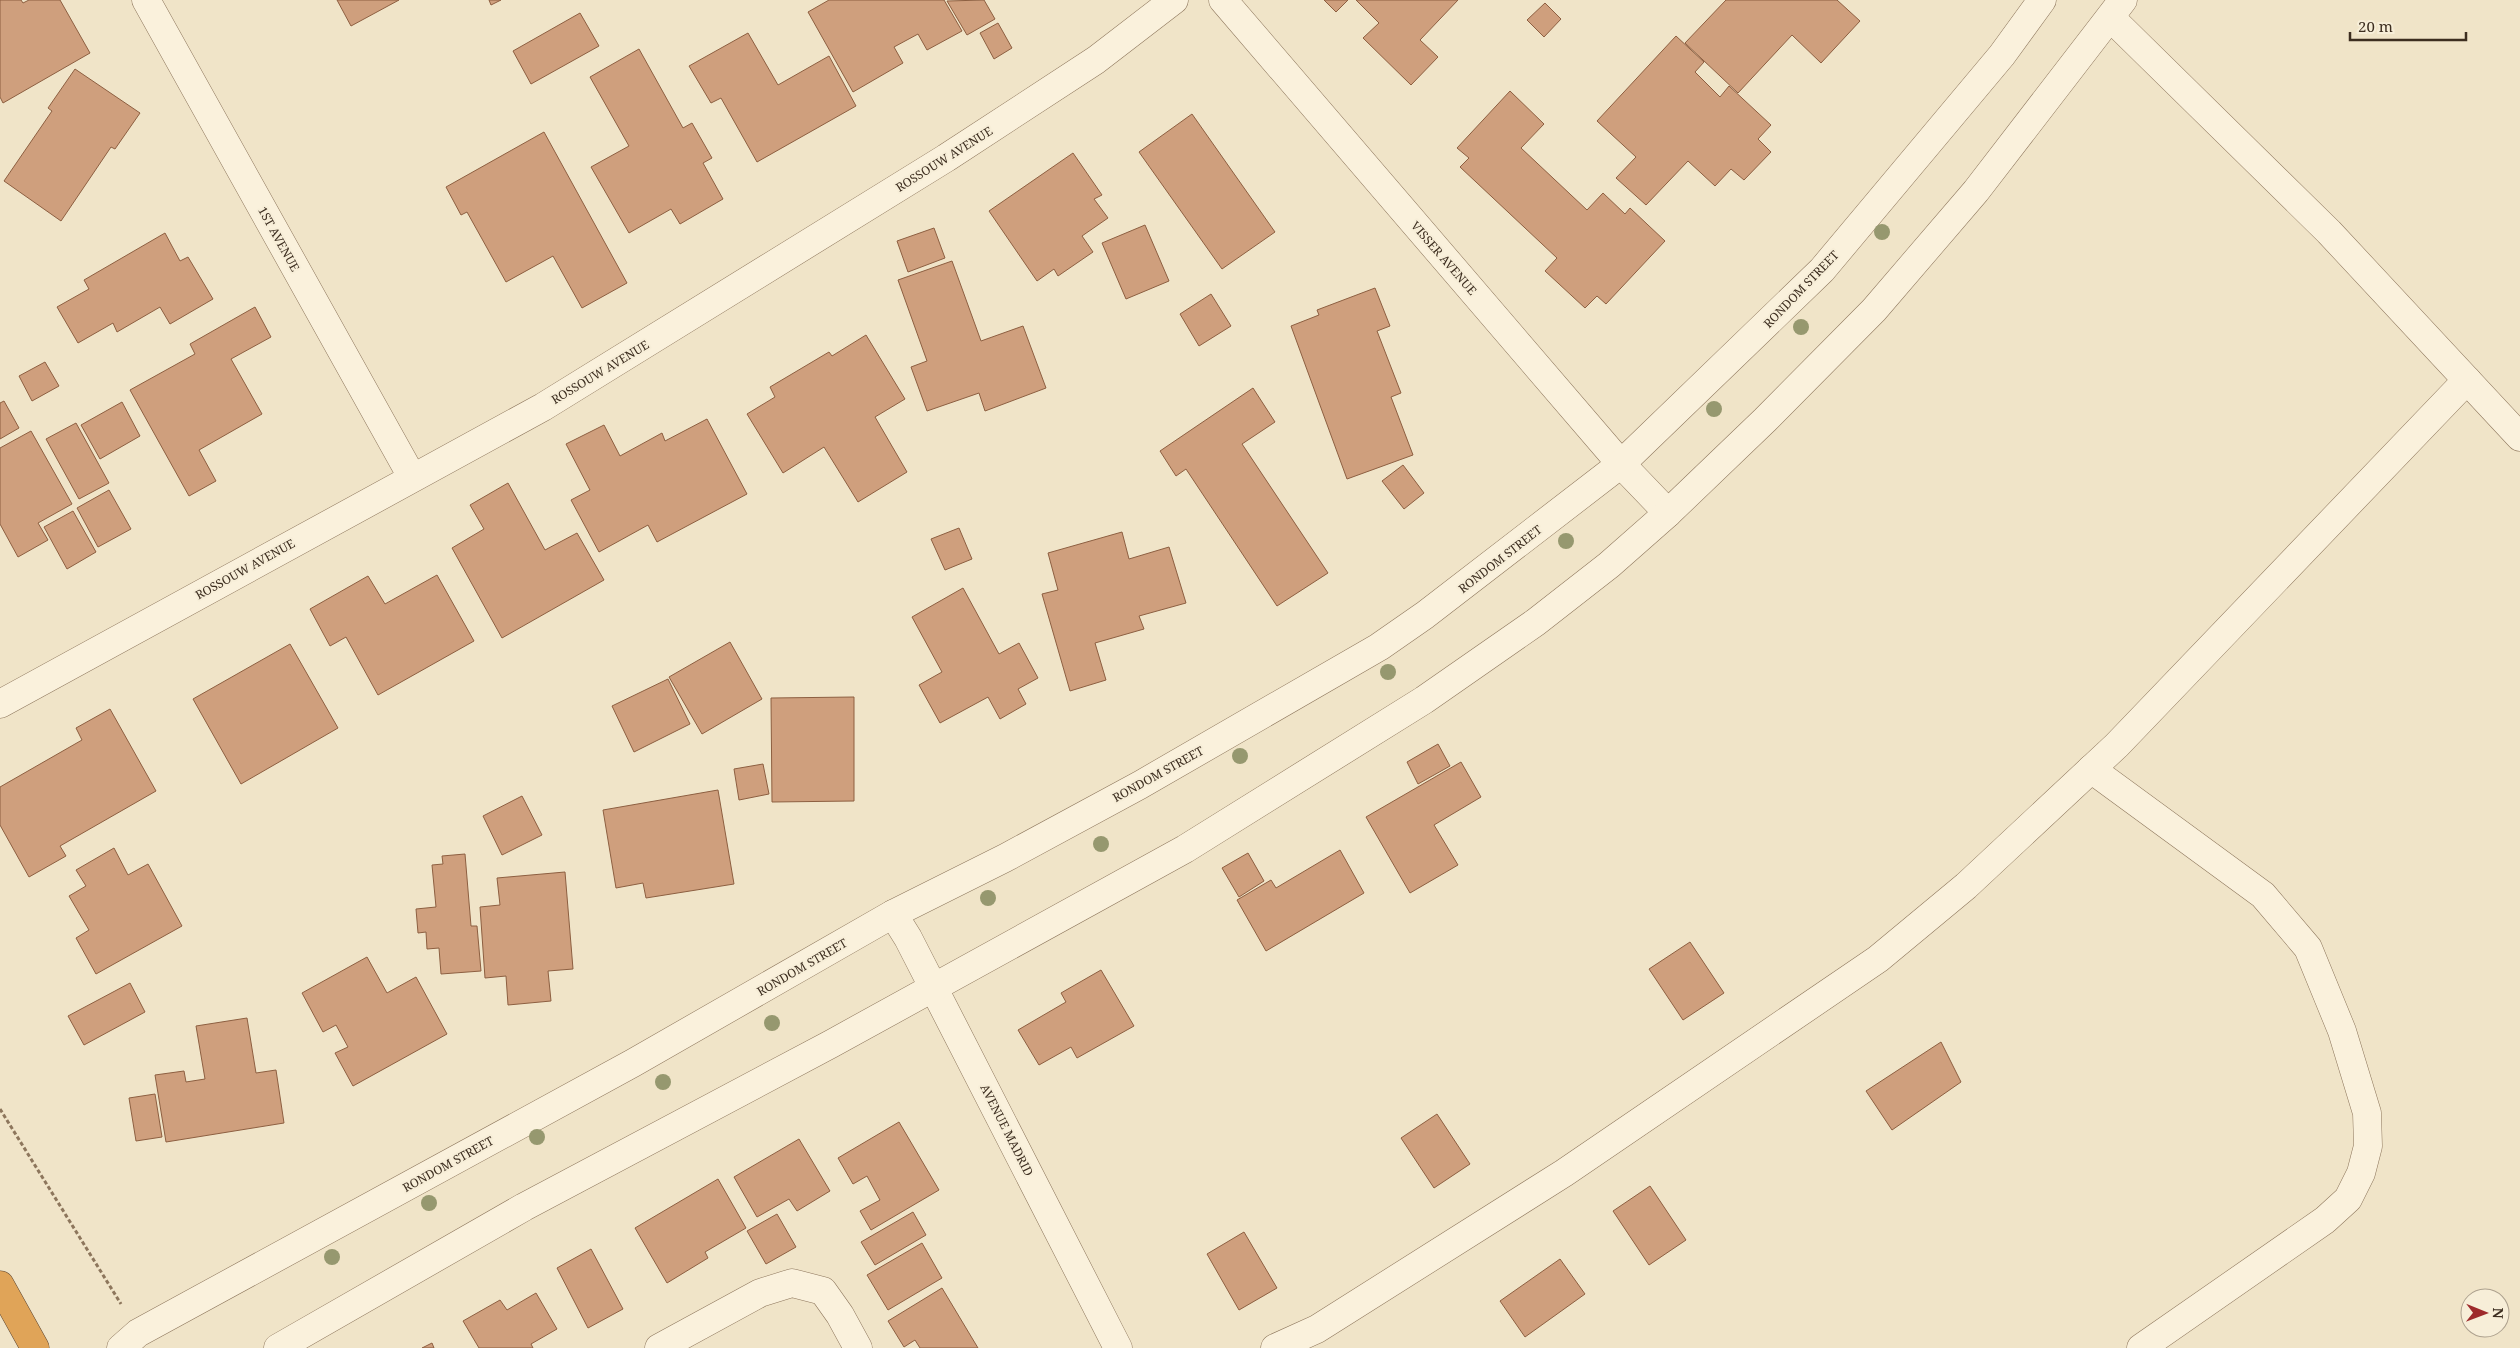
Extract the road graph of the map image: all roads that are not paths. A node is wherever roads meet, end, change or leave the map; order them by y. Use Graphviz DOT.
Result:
graph roads {
  1 [pos="146,0"];
  2 [pos="1174,0"];
  3 [pos="1223,0"];
  4 [pos="2042,0"];
  5 [pos="2117,9"];
  6 [pos="2467,380"];
  7 [pos="2520,436"];
  8 [pos="1621,464"];
  9 [pos="412,477"];
  10 [pos="1668,513"];
  11 [pos="0,704"];
  12 [pos="2091,769"];
  13 [pos="893,914"];
  14 [pos="933,986"];
  15 [pos="0,1285"];
  16 [pos="130,1340"];
  17 [pos="35,1348"];
  18 [pos="278,1348"];
  19 [pos="658,1348"];
  20 [pos="858,1348"];
  21 [pos="1118,1348"];
  22 [pos="1275,1348"];
  23 [pos="2141,1348"];
  1 -- 9 [label="street, 1ST AVENUE"];
  2 -- 9 [label="street, ROSSOUW AVENUE"];
  3 -- 8 [label="street, VISSER AVENUE"];
  4 -- 8 [label="street, RONDOM STREET"];
  5 -- 6 [label="street"];
  5 -- 10 [label="street"];
  6 -- 7 [label="street"];
  6 -- 12 [label="street"];
  8 -- 10 [label="street, VISSER AVENUE"];
  8 -- 13 [label="street, RONDOM STREET"];
  9 -- 11 [label="street, ROSSOUW AVENUE"];
  10 -- 14 [label="street"];
  12 -- 22 [label="street"];
  12 -- 23 [label="street"];
  13 -- 14 [label="street, AVENUE MADRID"];
  13 -- 16 [label="street, RONDOM STREET"];
  14 -- 18 [label="street"];
  14 -- 21 [label="street, AVENUE MADRID"];
  15 -- 17 [label="highway"];
  19 -- 20 [label="street"];
}
